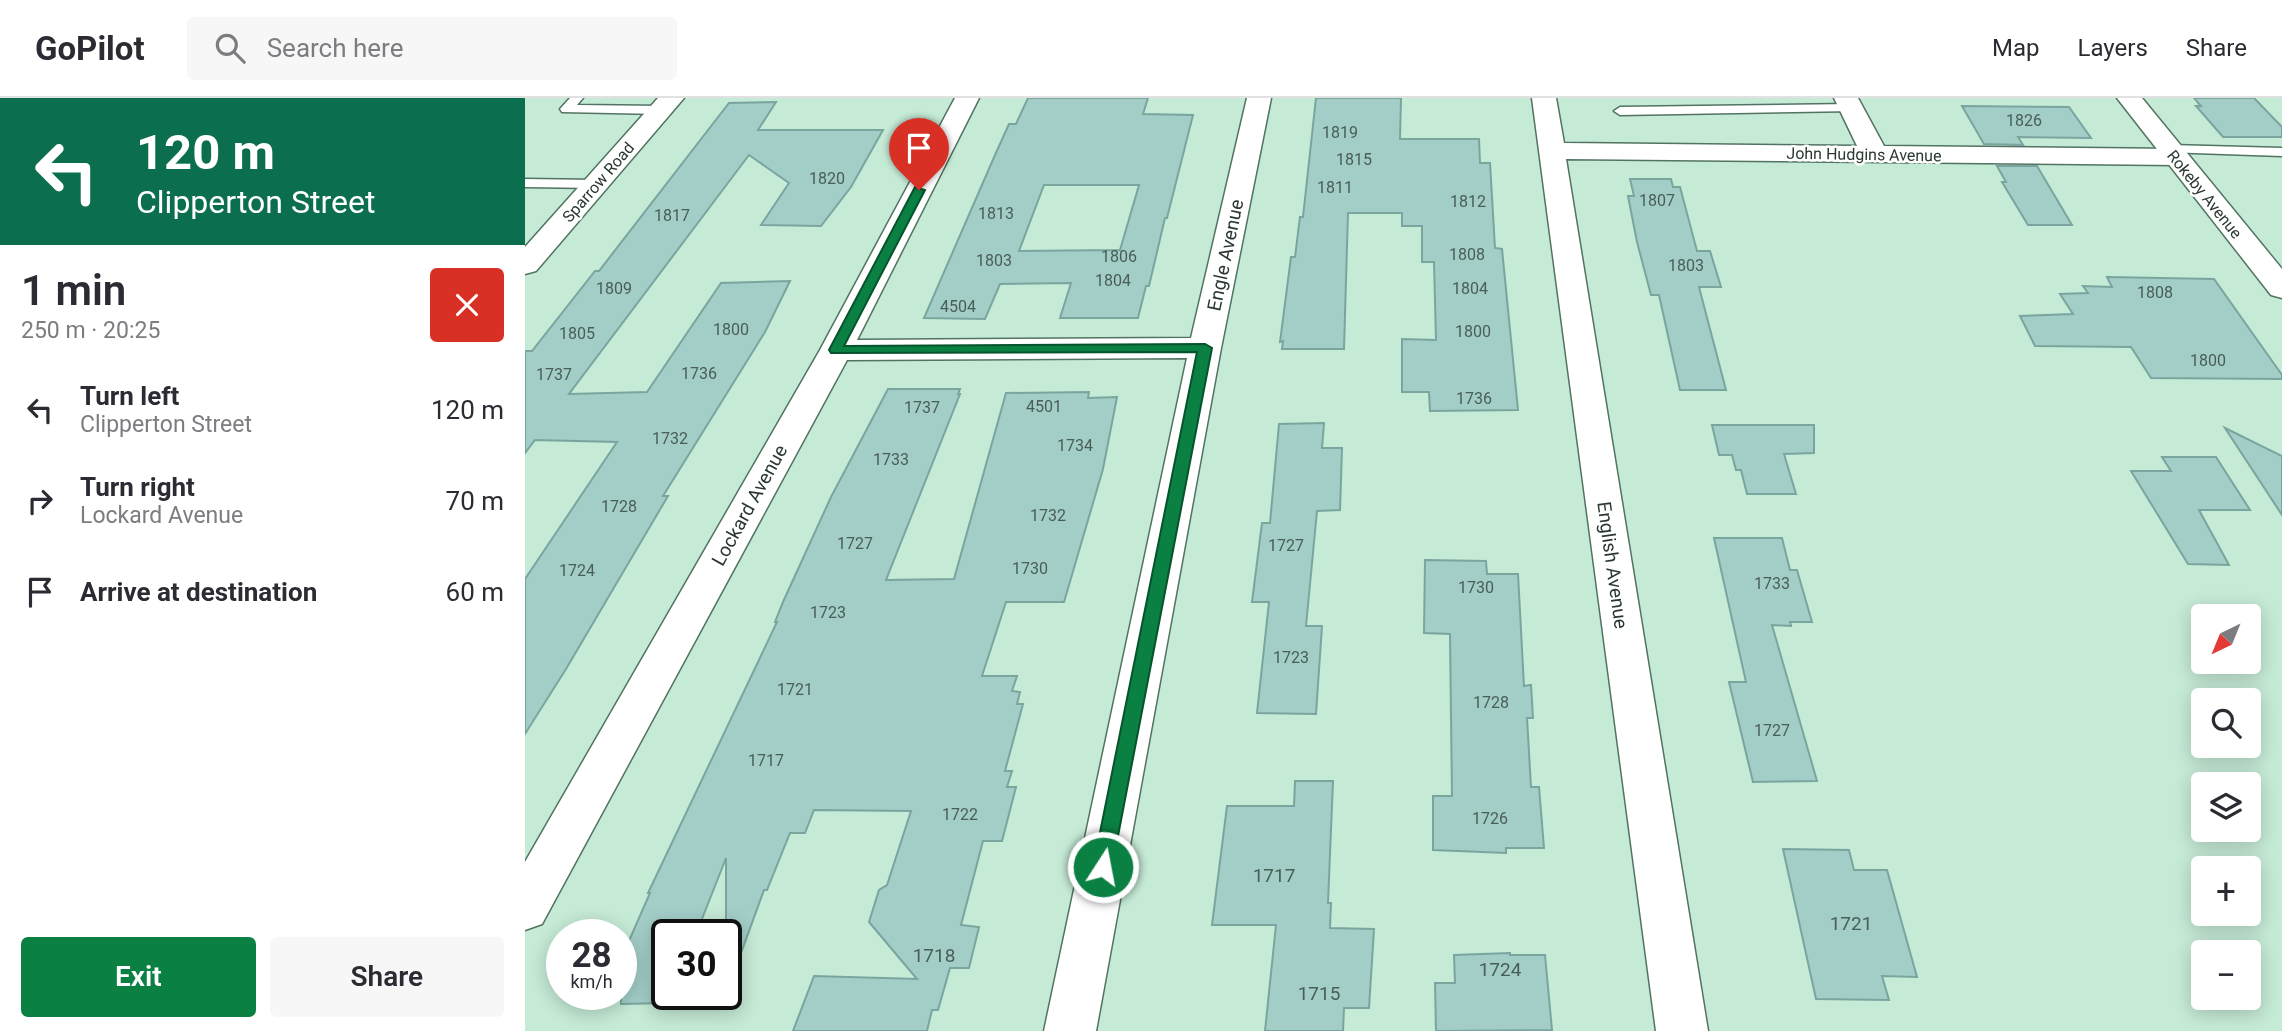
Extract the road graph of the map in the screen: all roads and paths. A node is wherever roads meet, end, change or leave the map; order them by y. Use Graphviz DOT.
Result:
graph roads {
  1 [pos="577,98"];
  2 [pos="967,98"];
  3 [pos="1259,98"];
  4 [pos="1544,98"];
  5 [pos="2129,98"];
  6 [pos="1849,103"];
  7 [pos="666,104"];
  8 [pos="1620,111"];
  9 [pos="1552,150"];
  10 [pos="2282,152"];
  11 [pos="2173,153"];
  12 [pos="1875,155"];
  13 [pos="525,183"];
  14 [pos="597,184"];
  15 [pos="525,265"];
  16 [pos="2282,289"];
  17 [pos="1205,348"];
  18 [pos="836,350"];
  19 [pos="525,908"];
  20 [pos="1070,1031"];
  21 [pos="1682,1031"];
  1 -- 7 [label="lane"];
  2 -- 18 [label="street, Lockard Avenue"];
  3 -- 17 [label="street, Engle Avenue"];
  4 -- 9 [label="street, English Avenue"];
  5 -- 11 [label="street, Rokeby Avenue"];
  6 -- 8 [label="lane"];
  6 -- 12 [label="street"];
  7 -- 14 [label="street, Sparrow Road"];
  9 -- 12 [label="street, John Hudgins Avenue"];
  9 -- 21 [label="street, English Avenue"];
  10 -- 11 [label="lane"];
  11 -- 12 [label="street, John Hudgins Avenue"];
  11 -- 16 [label="street, Rokeby Avenue"];
  13 -- 14 [label="lane"];
  14 -- 15 [label="street, Sparrow Road"];
  17 -- 18 [label="street"];
  17 -- 20 [label="street, Engle Avenue"];
  18 -- 19 [label="street, Lockard Avenue"];
}
